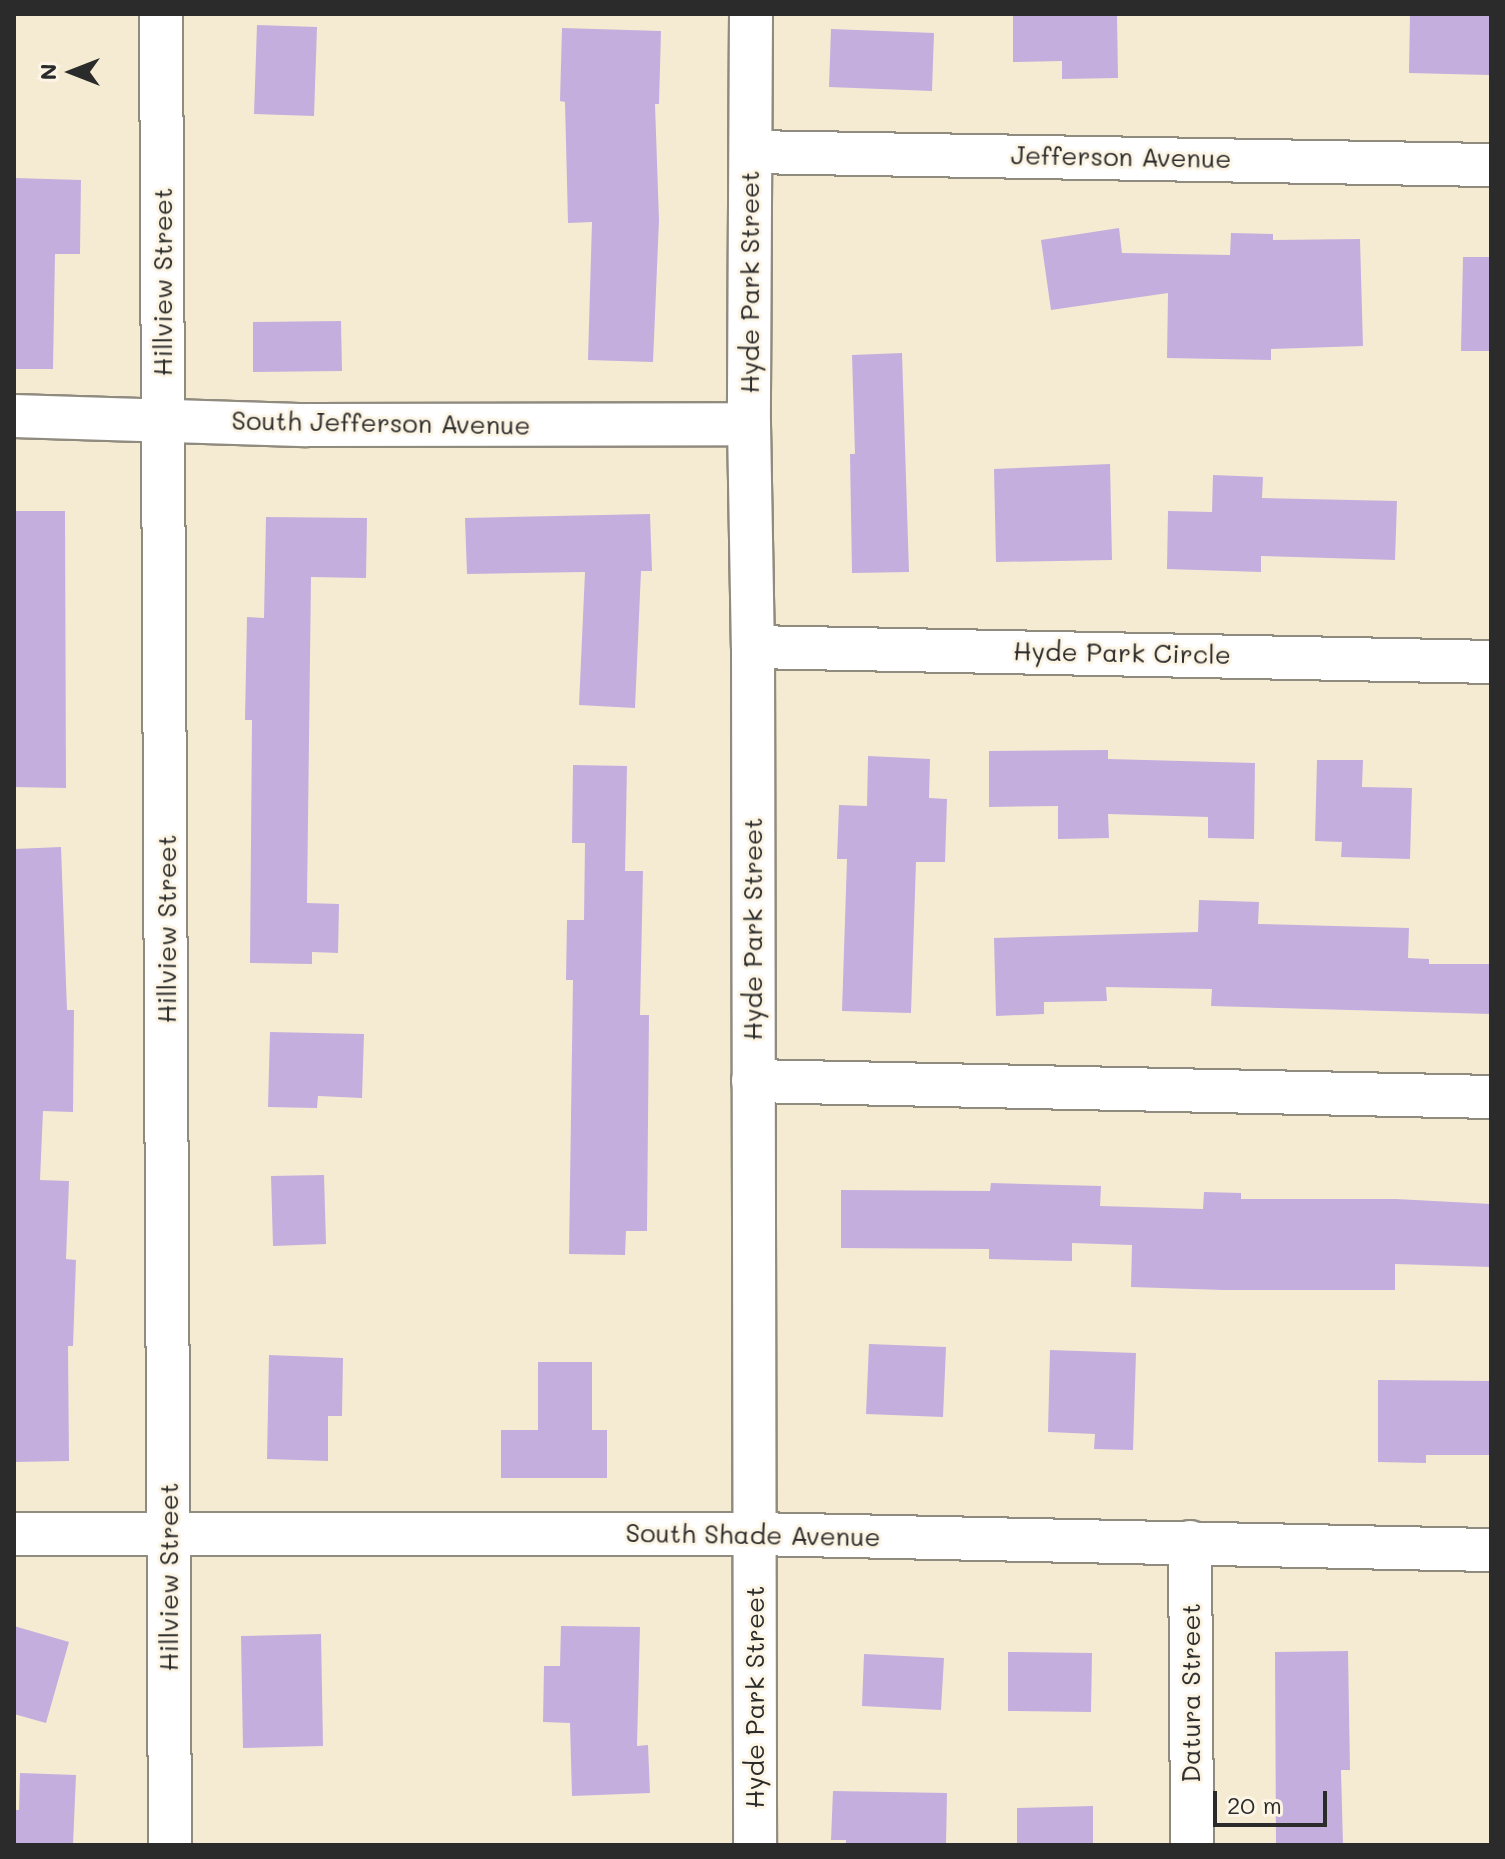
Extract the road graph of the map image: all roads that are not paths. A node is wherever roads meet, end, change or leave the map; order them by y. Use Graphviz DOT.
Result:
graph roads {
  1 [pos="161,14"];
  2 [pos="751,14"];
  3 [pos="751,152"];
  4 [pos="1491,165"];
  5 [pos="14,416"];
  6 [pos="165,419"];
  7 [pos="749,424"];
  8 [pos="753,647"];
  9 [pos="1491,662"];
  10 [pos="753,1081"];
  11 [pos="1491,1097"];
  12 [pos="169,1533"];
  13 [pos="14,1534"];
  14 [pos="755,1534"];
  15 [pos="1190,1542"];
  16 [pos="1491,1550"];
  17 [pos="170,1845"];
  18 [pos="755,1845"];
  19 [pos="1192,1845"];
  1 -- 6 [label="street, Hillview Street"];
  2 -- 3 [label="street, Hyde Park Street"];
  3 -- 4 [label="street, Jefferson Avenue"];
  3 -- 7 [label="street, Hyde Park Street"];
  5 -- 6 [label="street, South Jefferson Avenue"];
  6 -- 7 [label="street, South Jefferson Avenue"];
  6 -- 12 [label="street, Hillview Street"];
  7 -- 8 [label="street, Hyde Park Street"];
  8 -- 9 [label="street, Hyde Park Circle"];
  8 -- 10 [label="street, Hyde Park Street"];
  10 -- 11 [label="street"];
  10 -- 14 [label="street, Hyde Park Street"];
  12 -- 13 [label="street, South Shade Avenue"];
  12 -- 14 [label="street, South Shade Avenue"];
  12 -- 17 [label="street, Hillview Street"];
  14 -- 15 [label="street, South Shade Avenue"];
  14 -- 18 [label="street, Hyde Park Street"];
  15 -- 16 [label="street, South Shade Avenue"];
  15 -- 19 [label="street, Datura Street"];
}
